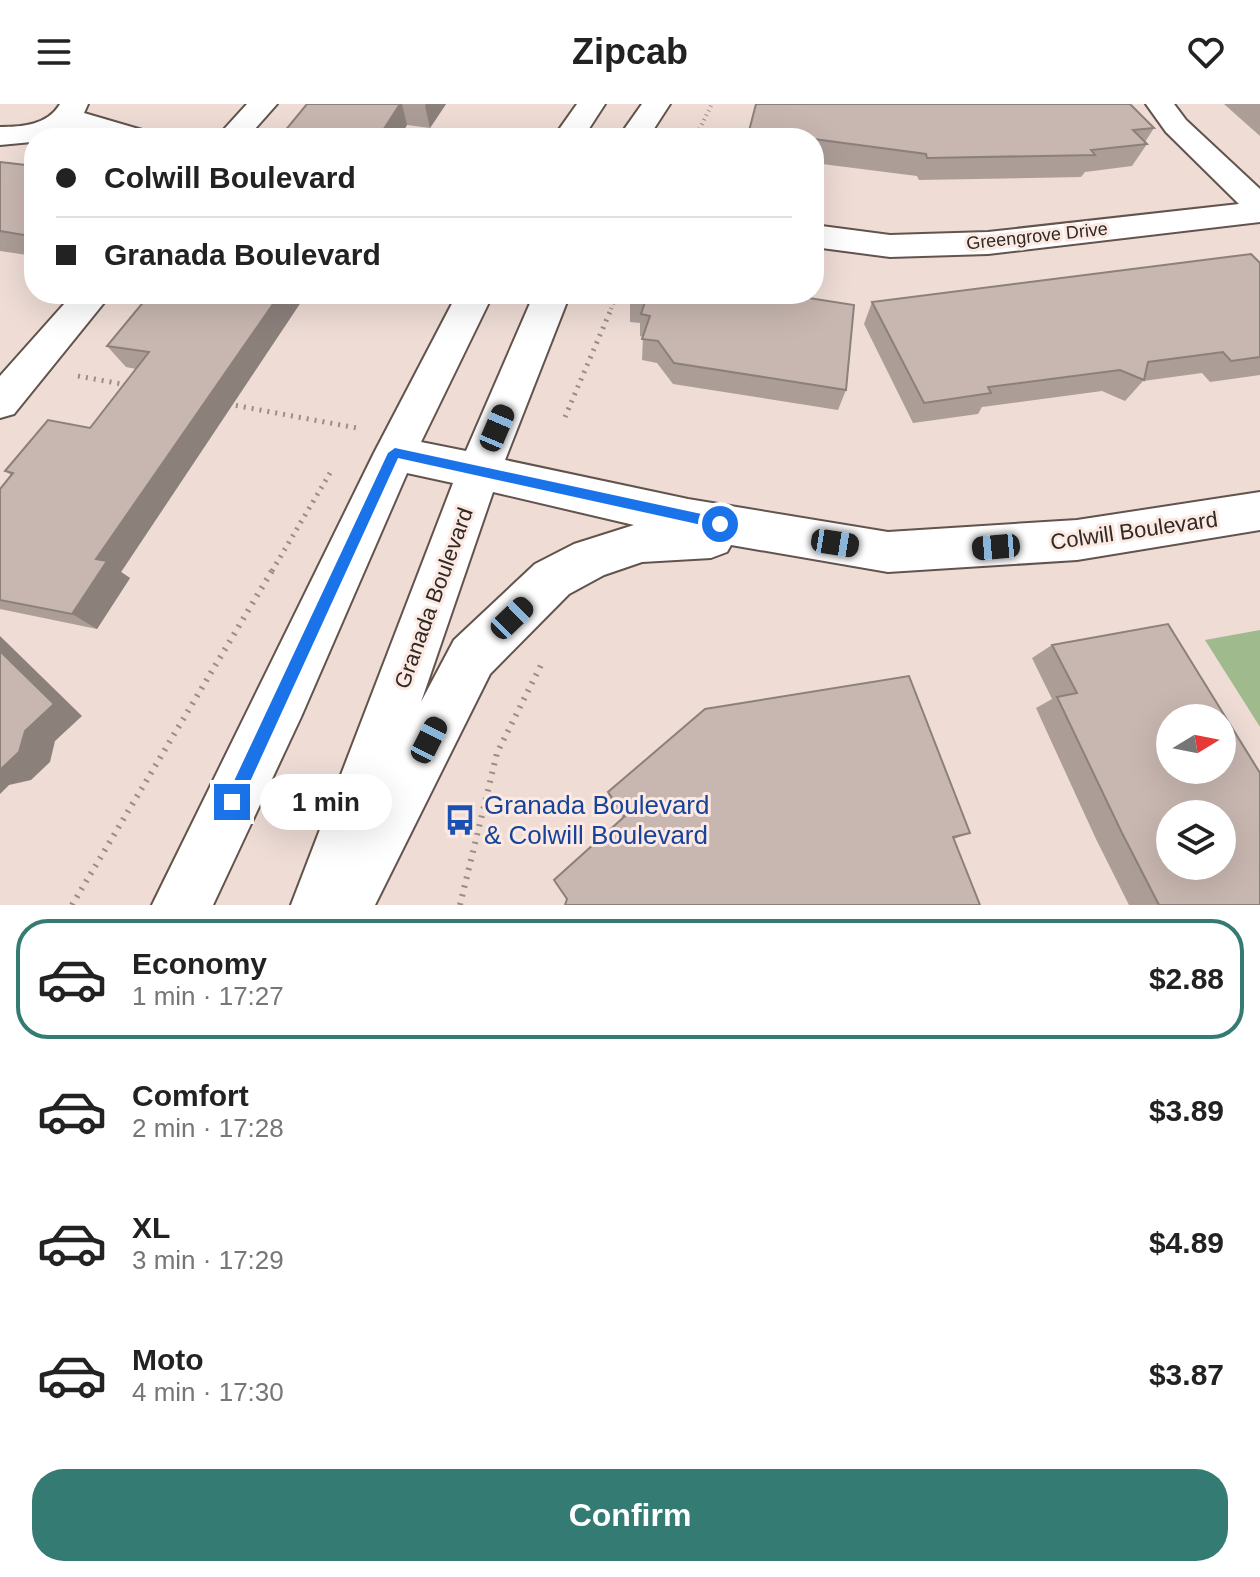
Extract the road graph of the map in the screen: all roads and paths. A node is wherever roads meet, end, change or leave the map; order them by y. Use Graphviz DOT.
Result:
graph roads {
  1 [pos="263,104"];
  2 [pos="591,104"];
  3 [pos="656,104"];
  4 [pos="712,104"];
  5 [pos="1160,104"];
  6 [pos="70,111"];
  7 [pos="40,128"];
  8 [pos="113,128"];
  9 [pos="240,128"];
  10 [pos="575,128"];
  11 [pos="640,128"];
  12 [pos="700,128"];
  13 [pos="24,134"];
  14 [pos="0,136"];
  15 [pos="1260,209"];
  16 [pos="824,237"];
  17 [pos="84,304"];
  18 [pos="470,304"];
  19 [pos="548,304"];
  20 [pos="613,304"];
  21 [pos="64,374"];
  22 [pos="141,388"];
  23 [pos="218,402"];
  24 [pos="0,403"];
  25 [pos="565,417"];
  26 [pos="349,441"];
  27 [pos="395,453"];
  28 [pos="333,468"];
  29 [pos="479,471"];
  30 [pos="1260,511"];
  31 [pos="782,535"];
  32 [pos="545,658"];
  33 [pos="72,905"];
  34 [pos="182,905"];
  35 [pos="321,905"];
  36 [pos="344,905"];
  37 [pos="460,905"];
  1 -- 9 [label="street"];
  2 -- 10 [label="street"];
  3 -- 11 [label="street"];
  4 -- 12 [label="path"];
  5 -- 15 [label="street"];
  6 -- 7 [label="street"];
  6 -- 8 [label="street"];
  13 -- 14 [label="street"];
  15 -- 16 [label="street, Greengrove Drive"];
  17 -- 24 [label="street"];
  18 -- 27 [label="street"];
  19 -- 29 [label="street, Granada Boulevard"];
  20 -- 25 [label="path"];
  21 -- 22 [label="path"];
  23 -- 26 [label="path"];
  27 -- 29 [label="street, Colwill Boulevard"];
  27 -- 34 [label="street"];
  28 -- 33 [label="path"];
  29 -- 31 [label="street, Colwill Boulevard"];
  29 -- 35 [label="street, Granada Boulevard"];
  30 -- 31 [label="street, Colwill Boulevard"];
  31 -- 36 [label="street"];
  32 -- 37 [label="path"];
}
